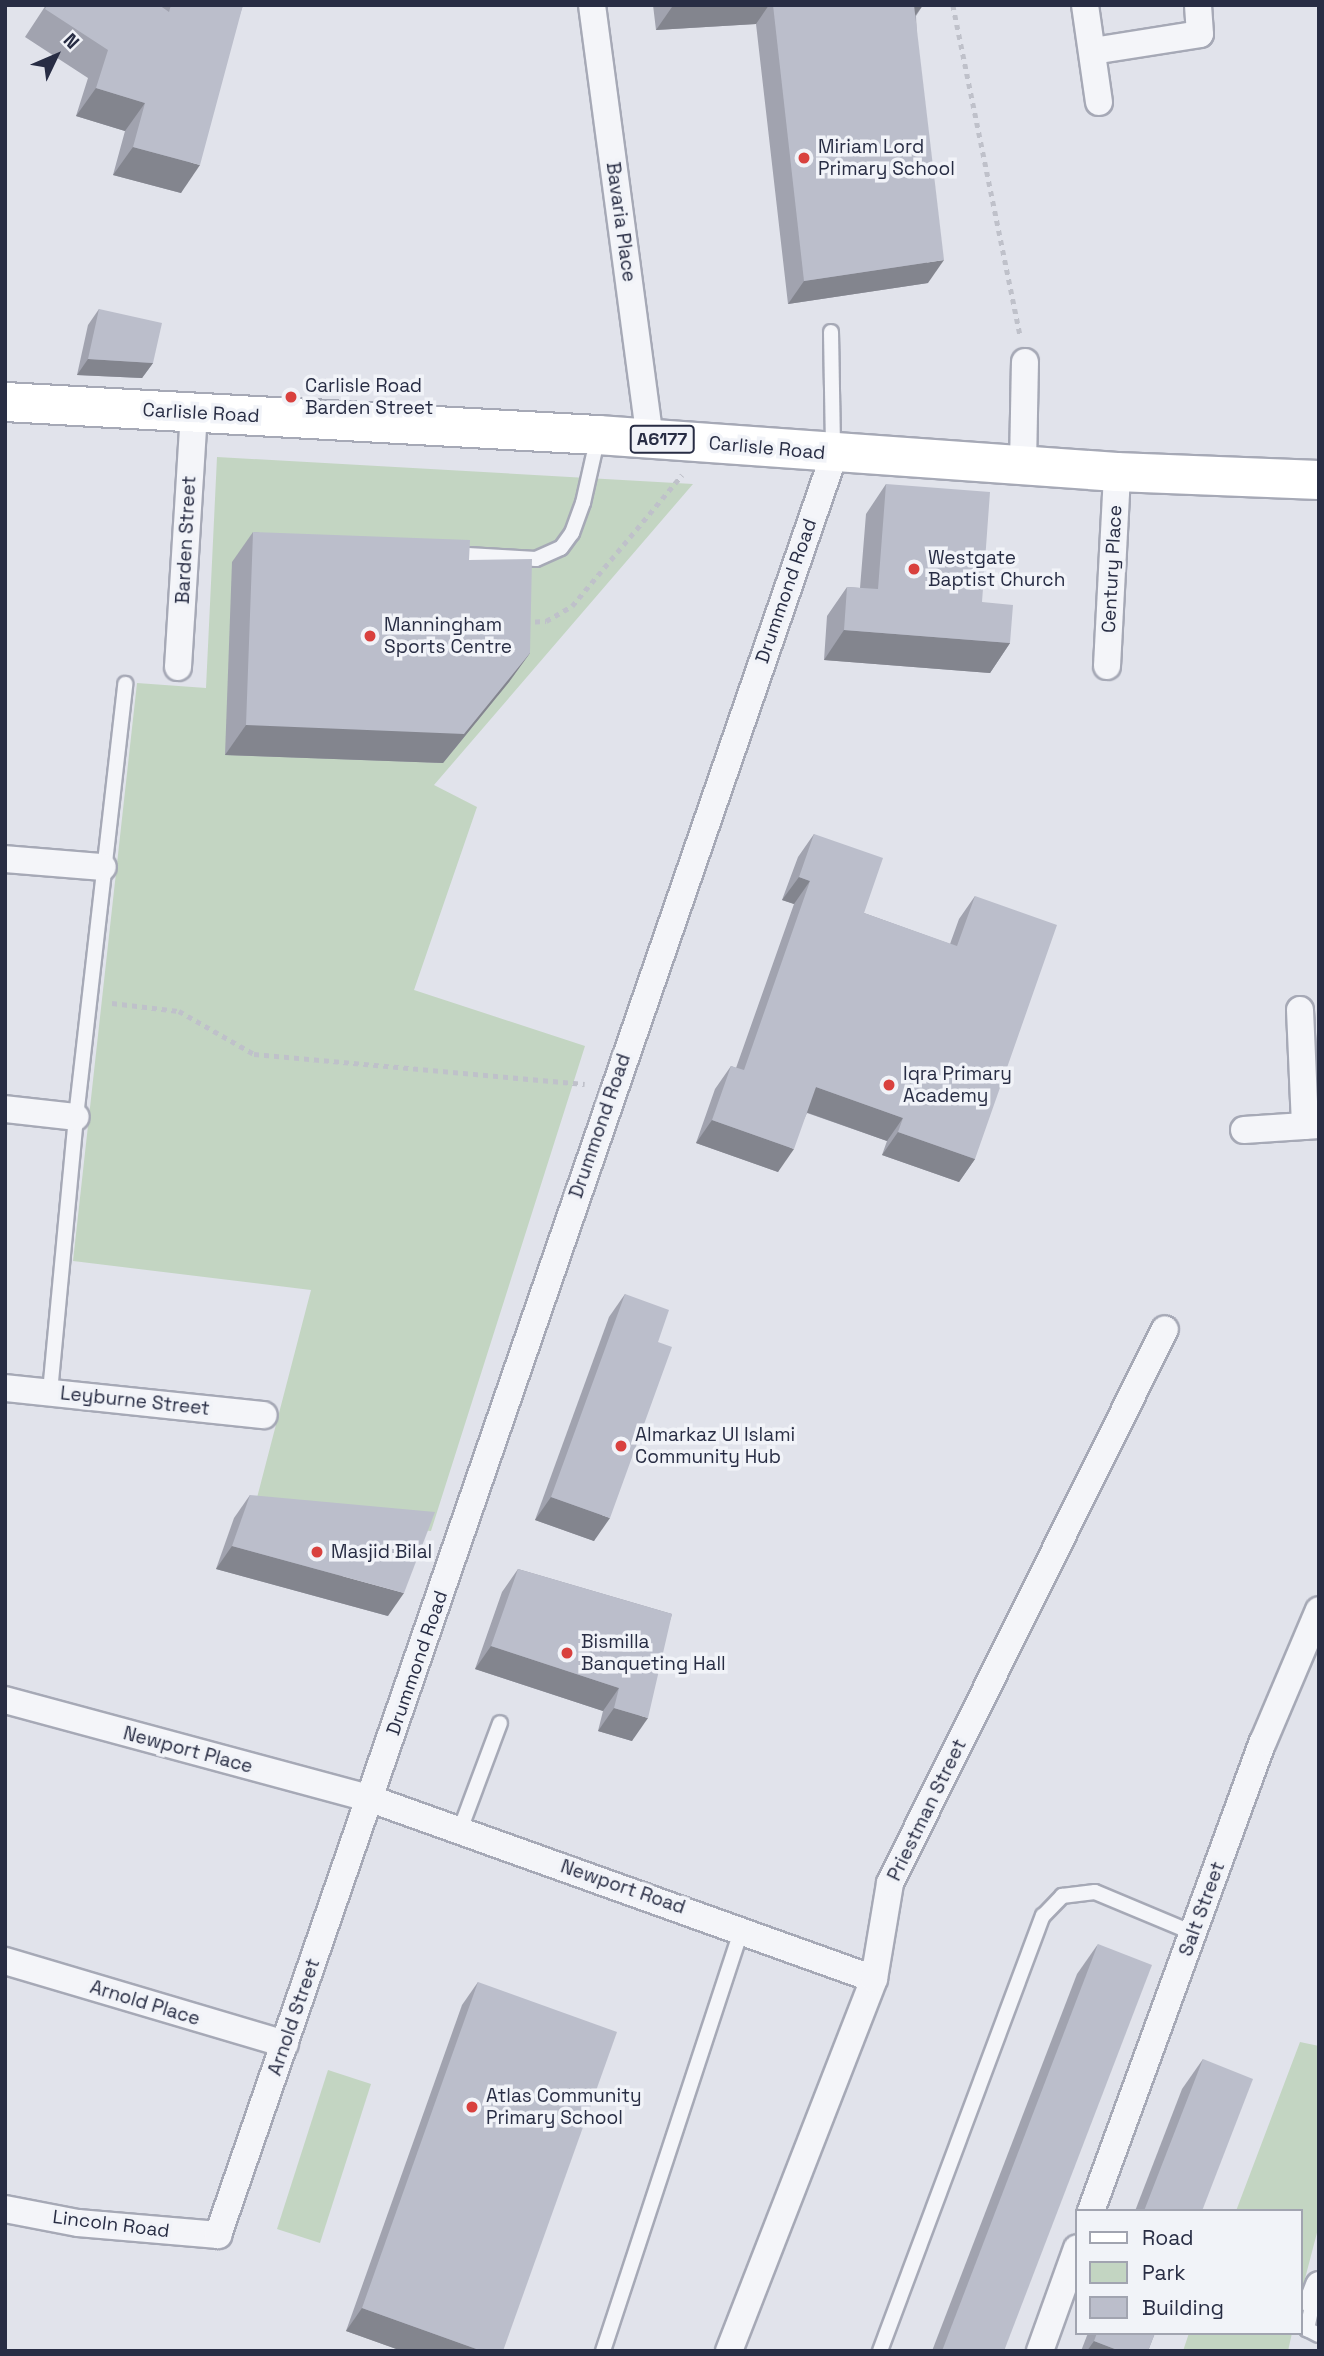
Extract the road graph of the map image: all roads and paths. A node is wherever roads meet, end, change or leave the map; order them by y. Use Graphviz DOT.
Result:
graph roads {
  1 [pos="592,5"];
  2 [pos="953,5"];
  3 [pos="1085,5"];
  4 [pos="1198,5"];
  5 [pos="1093,51"];
  6 [pos="1099,102"];
  7 [pos="831,332"];
  8 [pos="1025,362"];
  9 [pos="5,402"];
  10 [pos="194,413"];
  11 [pos="598,435"];
  12 [pos="650,438"];
  13 [pos="694,441"];
  14 [pos="834,455"];
  15 [pos="1023,465"];
  16 [pos="1117,472"];
  17 [pos="1319,480"];
  18 [pos="432,552"];
  19 [pos="525,622"];
  20 [pos="1107,666"];
  21 [pos="178,667"];
  22 [pos="125,684"];
  23 [pos="5,859"];
  24 [pos="103,866"];
  25 [pos="90,1001"];
  26 [pos="1300,1010"];
  27 [pos="616,1081"];
  28 [pos="5,1109"];
  29 [pos="76,1116"];
  30 [pos="1312,1125"];
  31 [pos="1244,1130"];
  32 [pos="1164,1329"];
  33 [pos="5,1388"];
  34 [pos="50,1392"];
  35 [pos="264,1415"];
  36 [pos="1319,1610"];
  37 [pos="5,1700"];
  38 [pos="500,1723"];
  39 [pos="371,1799"];
  40 [pos="460,1830"];
  41 [pos="742,1929"];
  42 [pos="1194,1933"];
  43 [pos="5,1961"];
  44 [pos="874,1979"];
  45 [pos="285,2044"];
  46 [pos="5,2209"];
  47 [pos="1092,2209"];
  48 [pos="218,2235"];
  49 [pos="1076,2252"];
  50 [pos="1316,2293"];
  51 [pos="1319,2335"];
  52 [pos="603,2351"];
  53 [pos="729,2351"];
  54 [pos="880,2351"];
  55 [pos="1040,2351"];
  1 -- 12 [label="street, Bavaria Place"];
  2 -- 8 [label="path"];
  3 -- 5 [label="street"];
  4 -- 5 [label="street"];
  5 -- 6 [label="street"];
  7 -- 14 [label="lane"];
  8 -- 15 [label="street"];
  9 -- 10 [label="main road, Carlisle Road / A6177"];
  10 -- 11 [label="main road, Carlisle Road / A6177"];
  10 -- 21 [label="street, Barden Street"];
  11 -- 12 [label="main road, Carlisle Road / A6177"];
  11 -- 18 [label="lane"];
  12 -- 13 [label="main road, Carlisle Road / A6177"];
  13 -- 14 [label="main road, Carlisle Road / A6177"];
  13 -- 19 [label="path"];
  14 -- 15 [label="main road, Carlisle Road / A6177"];
  14 -- 27 [label="street, Drummond Road"];
  15 -- 16 [label="main road, Carlisle Road / A6177"];
  16 -- 17 [label="main road, Carlisle Road / A6177"];
  16 -- 20 [label="street, Century Place"];
  22 -- 24 [label="lane"];
  23 -- 24 [label="street"];
  24 -- 25 [label="lane"];
  25 -- 27 [label="path"];
  25 -- 29 [label="lane"];
  26 -- 30 [label="street"];
  27 -- 39 [label="street, Drummond Road"];
  28 -- 29 [label="street"];
  29 -- 34 [label="lane"];
  30 -- 31 [label="street"];
  32 -- 44 [label="street, Priestman Street"];
  33 -- 34 [label="street, Leyburne Street"];
  34 -- 35 [label="street, Leyburne Street"];
  36 -- 42 [label="street, Salt Street"];
  37 -- 39 [label="street, Newport Place"];
  38 -- 40 [label="lane"];
  39 -- 40 [label="street, Newport Road"];
  39 -- 45 [label="street, Arnold Street"];
  40 -- 41 [label="street, Newport Road"];
  41 -- 44 [label="street, Newport Road"];
  41 -- 52 [label="lane"];
  42 -- 47 [label="street, Salt Street"];
  42 -- 54 [label="lane"];
  43 -- 45 [label="street, Arnold Place"];
  44 -- 53 [label="street, Priestman Street"];
  45 -- 48 [label="street, Arnold Street"];
  46 -- 48 [label="street, Lincoln Road"];
  49 -- 55 [label="street"];
  50 -- 51 [label="lane"];
}
